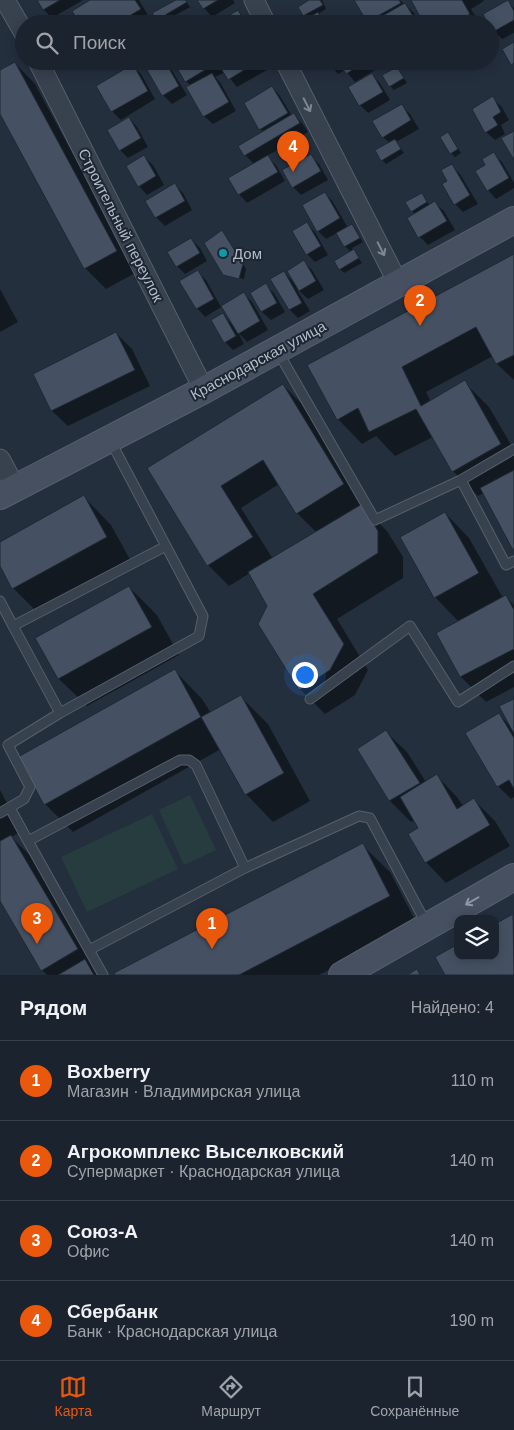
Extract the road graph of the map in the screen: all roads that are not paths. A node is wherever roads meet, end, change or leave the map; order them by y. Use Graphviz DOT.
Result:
graph roads {
  1 [pos="5,0"];
  2 [pos="254,0"];
  3 [pos="262,15"];
  4 [pos="15,18"];
  5 [pos="43,70"];
  6 [pos="290,70"];
  7 [pos="514,220"];
  8 [pos="398,284"];
  9 [pos="277,350"];
  10 [pos="204,390"];
  11 [pos="109,438"];
  12 [pos="514,449"];
  13 [pos="0,459"];
  14 [pos="461,480"];
  15 [pos="8,492"];
  16 [pos="166,546"];
  17 [pos="514,561"];
  18 [pos="0,601"];
  19 [pos="13,626"];
  20 [pos="514,666"];
  21 [pos="310,699"];
  22 [pos="60,713"];
  23 [pos="10,808"];
  24 [pos="0,813"];
  25 [pos="28,841"];
  26 [pos="245,868"];
  27 [pos="514,877"];
  28 [pos="428,926"];
  29 [pos="89,950"];
  30 [pos="103,975"];
  31 [pos="342,975"];
  1 -- 4 [label="street"];
  2 -- 3 [label="street"];
  5 -- 10 [label="street, Строительный переулок"];
  6 -- 8 [label="street, one-way"];
  7 -- 8 [label="street, Краснодарская улица"];
  8 -- 9 [label="street, Краснодарская улица"];
  9 -- 10 [label="street, Краснодарская улица"];
  9 -- 14 [label="lane"];
  10 -- 11 [label="street, Краснодарская улица"];
  11 -- 15 [label="street, Краснодарская улица"];
  11 -- 16 [label="lane"];
  12 -- 14 [label="lane"];
  13 -- 15 [label="street"];
  14 -- 17 [label="lane"];
  16 -- 19 [label="lane"];
  16 -- 22 [label="lane"];
  18 -- 19 [label="lane"];
  19 -- 22 [label="lane"];
  20 -- 21 [label="lane"];
  22 -- 23 [label="lane"];
  23 -- 24 [label="lane"];
  23 -- 25 [label="lane"];
  25 -- 26 [label="lane"];
  25 -- 29 [label="lane"];
  26 -- 28 [label="lane"];
  26 -- 29 [label="lane"];
  27 -- 28 [label="street, one-way"];
  28 -- 31 [label="street"];
  29 -- 30 [label="lane"];
}
